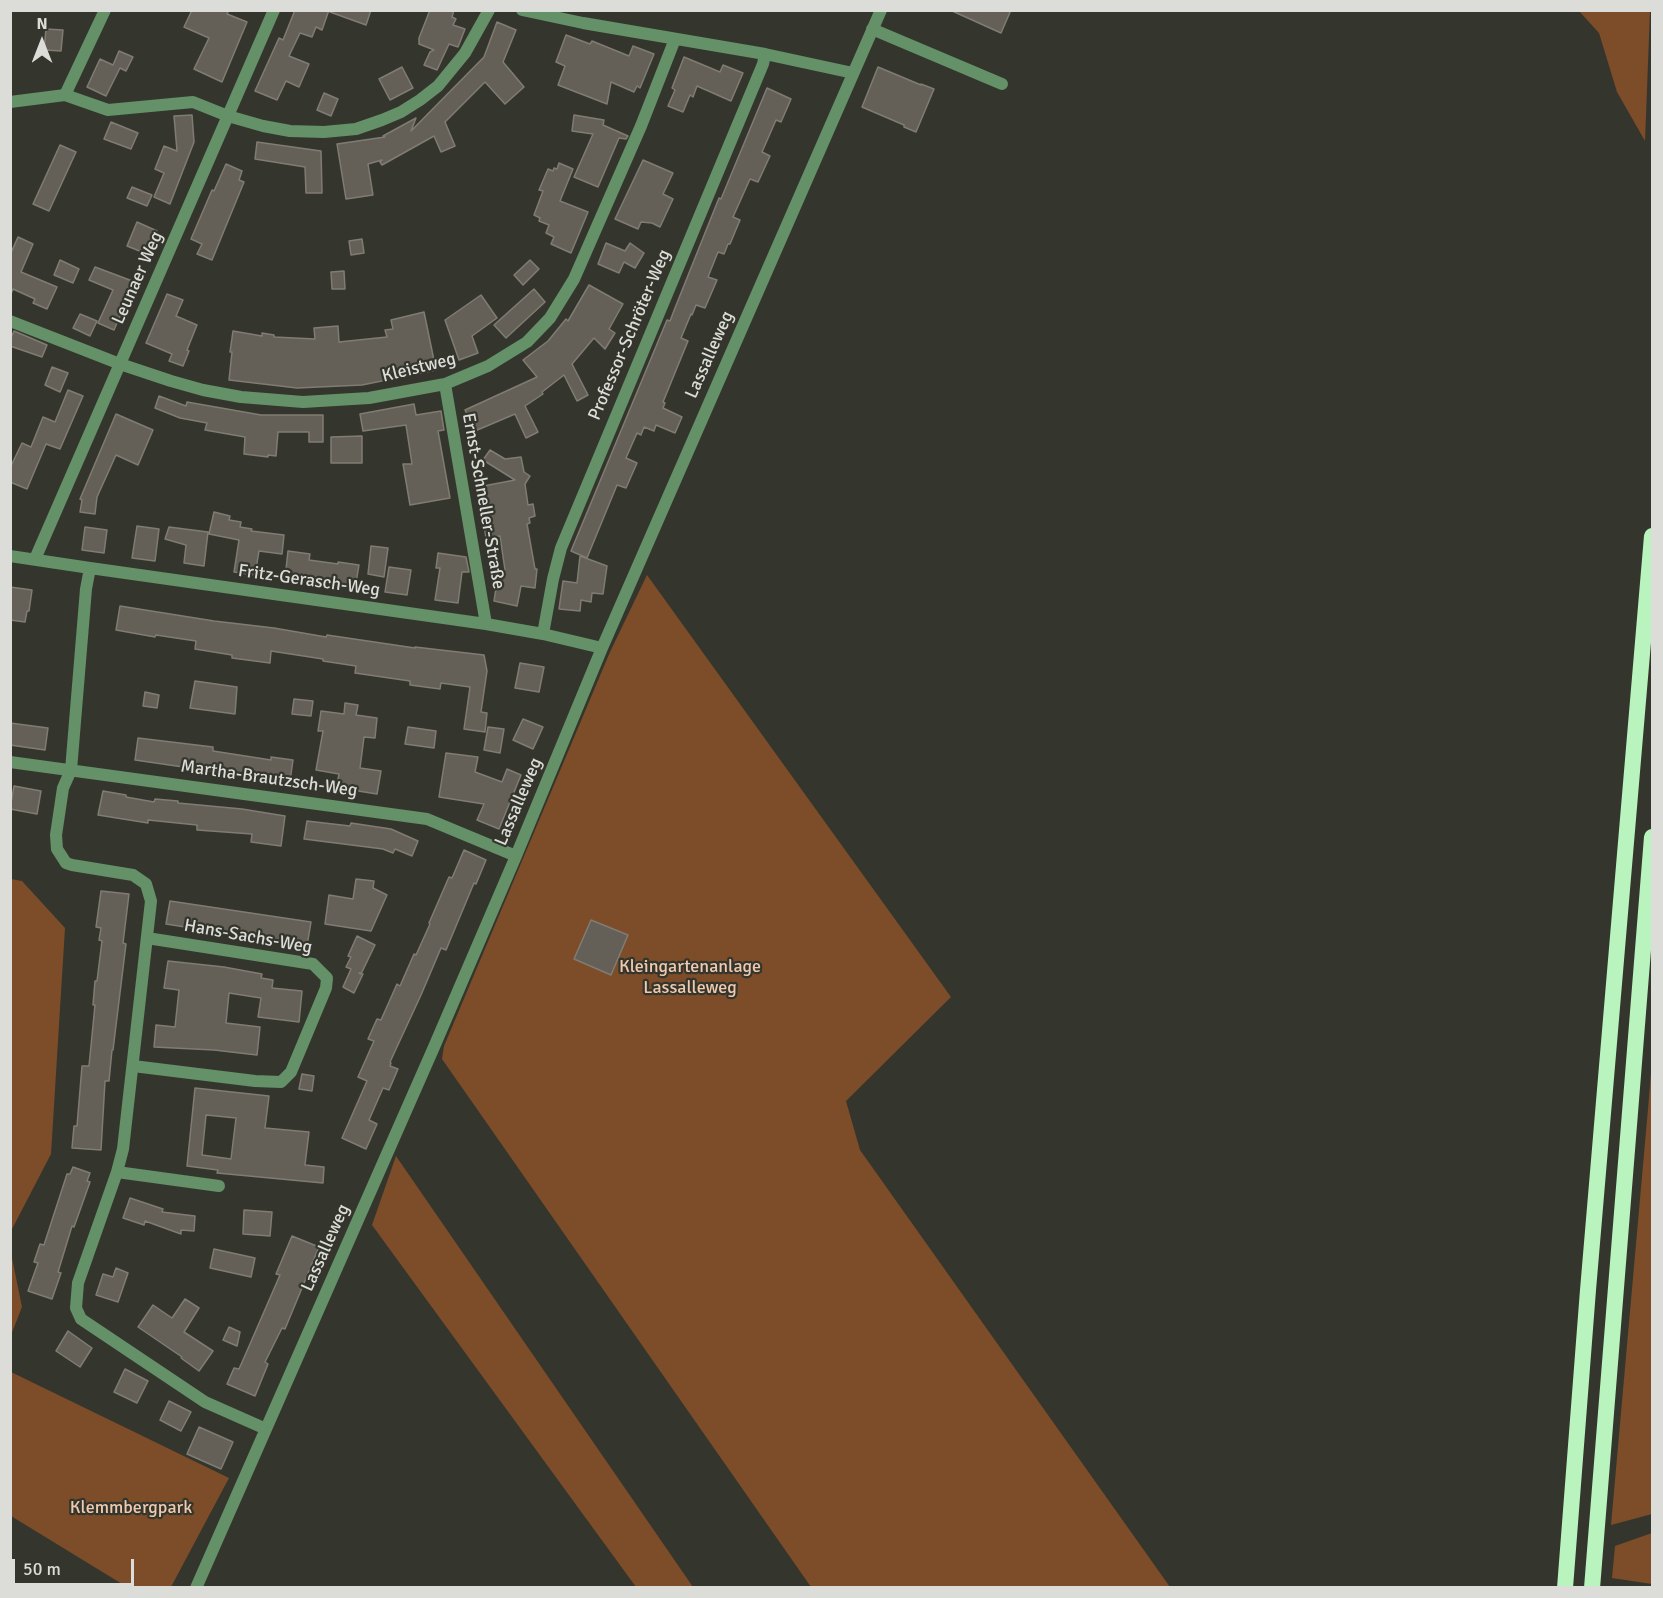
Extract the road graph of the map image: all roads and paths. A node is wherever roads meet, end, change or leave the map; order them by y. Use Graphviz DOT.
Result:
graph roads {
  1 [pos="105,10"];
  2 [pos="274,10"];
  3 [pos="489,10"];
  4 [pos="522,10"];
  5 [pos="880,10"];
  6 [pos="553,13"];
  7 [pos="872,29"];
  8 [pos="675,39"];
  9 [pos="765,54"];
  10 [pos="853,73"];
  11 [pos="1002,84"];
  12 [pos="65,95"];
  13 [pos="10,102"];
  14 [pos="228,116"];
  15 [pos="10,321"];
  16 [pos="120,364"];
  17 [pos="445,384"];
  18 [pos="1653,536"];
  19 [pos="10,556"];
  20 [pos="35,559"];
  21 [pos="90,568"];
  22 [pos="486,624"];
  23 [pos="543,634"];
  24 [pos="602,648"];
  25 [pos="10,762"];
  26 [pos="71,770"];
  27 [pos="1653,837"];
  28 [pos="516,856"];
  29 [pos="147,938"];
  30 [pos="133,1066"];
  31 [pos="117,1172"];
  32 [pos="219,1186"];
  33 [pos="266,1429"];
  34 [pos="196,1587"];
  35 [pos="1565,1587"];
  36 [pos="1592,1587"];
  1 -- 12 [label="street"];
  2 -- 14 [label="street, Leunaer Weg"];
  3 -- 14 [label="street"];
  4 -- 6 [label="street"];
  5 -- 7 [label="street, Lassalleweg"];
  6 -- 8 [label="street"];
  7 -- 10 [label="street, Lassalleweg"];
  7 -- 11 [label="street"];
  8 -- 9 [label="street"];
  8 -- 17 [label="street, Kleistweg"];
  9 -- 10 [label="street"];
  9 -- 23 [label="street, Professor-Schröter-Weg"];
  10 -- 24 [label="street, Lassalleweg"];
  12 -- 13 [label="street"];
  12 -- 14 [label="street"];
  14 -- 16 [label="street, Leunaer Weg"];
  15 -- 16 [label="street, Kleistweg"];
  16 -- 17 [label="street, Kleistweg"];
  16 -- 20 [label="street, Leunaer Weg"];
  17 -- 22 [label="street, Ernst-Schneller-Straße"];
  18 -- 35 [label="highway"];
  19 -- 20 [label="street, Fritz-Gerasch-Weg"];
  20 -- 21 [label="street, Fritz-Gerasch-Weg"];
  21 -- 22 [label="street, Fritz-Gerasch-Weg"];
  21 -- 26 [label="street"];
  22 -- 23 [label="street, Fritz-Gerasch-Weg"];
  23 -- 24 [label="street, Fritz-Gerasch-Weg"];
  24 -- 28 [label="street, Lassalleweg"];
  25 -- 26 [label="street, Martha-Brautzsch-Weg"];
  26 -- 28 [label="street, Martha-Brautzsch-Weg"];
  26 -- 29 [label="street"];
  27 -- 36 [label="highway"];
  28 -- 33 [label="street, Lassalleweg"];
  29 -- 30 [label="street"];
  29 -- 30 [label="street, Hans-Sachs-Weg"];
  30 -- 31 [label="street"];
  31 -- 32 [label="street"];
  31 -- 33 [label="street"];
  33 -- 34 [label="street, Lassalleweg"];
}
